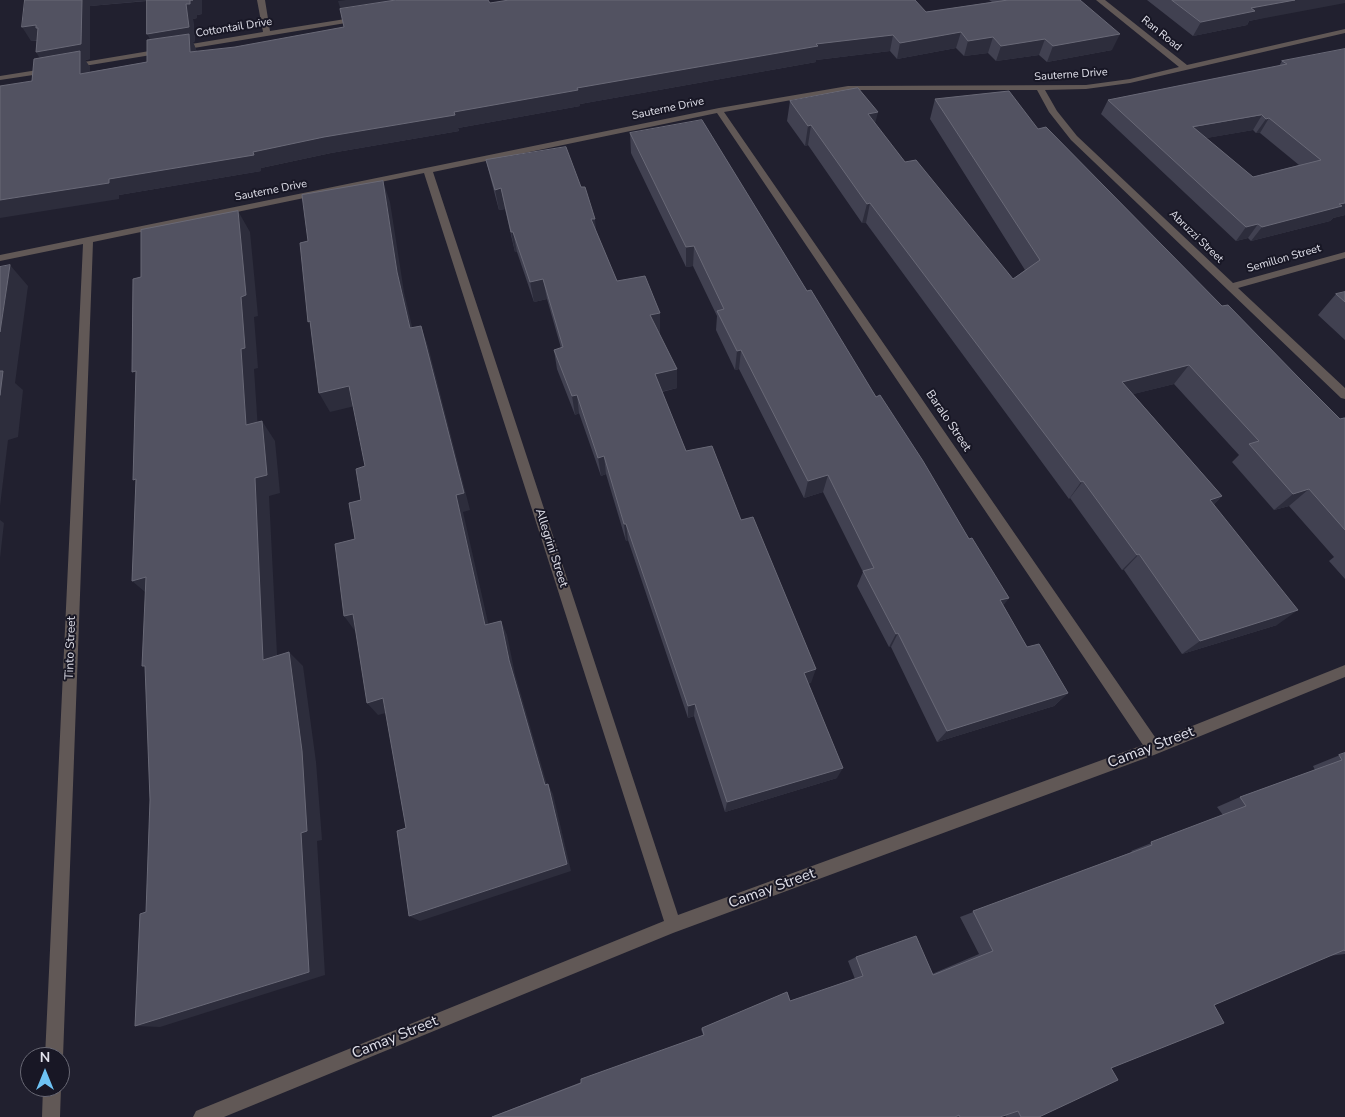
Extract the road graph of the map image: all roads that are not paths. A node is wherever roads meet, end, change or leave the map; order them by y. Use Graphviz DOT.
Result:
graph roads {
  1 [pos="261,0"];
  2 [pos="1100,0"];
  3 [pos="364,18"];
  4 [pos="1345,31"];
  5 [pos="267,34"];
  6 [pos="67,67"];
  7 [pos="1184,67"];
  8 [pos="57,68"];
  9 [pos="0,78"];
  10 [pos="1041,89"];
  11 [pos="719,110"];
  12 [pos="428,171"];
  13 [pos="88,240"];
  14 [pos="1345,255"];
  15 [pos="0,258"];
  16 [pos="1230,287"];
  17 [pos="1345,395"];
  18 [pos="1345,671"];
  19 [pos="1154,748"];
  20 [pos="673,926"];
  21 [pos="54,1047"];
  22 [pos="52,1097"];
  23 [pos="51,1117"];
  24 [pos="202,1117"];
  1 -- 5 [label="street"];
  2 -- 7 [label="street, Ran Road"];
  3 -- 5 [label="street, Cottontail Drive"];
  4 -- 7 [label="street, Sauterne Drive"];
  5 -- 6 [label="street, Cottontail Drive"];
  7 -- 10 [label="street, Sauterne Drive"];
  8 -- 9 [label="street"];
  10 -- 11 [label="street, Sauterne Drive"];
  10 -- 16 [label="street, Abruzzi Street"];
  11 -- 12 [label="street, Sauterne Drive"];
  11 -- 19 [label="street, Baralo Street"];
  12 -- 13 [label="street, Sauterne Drive"];
  12 -- 20 [label="street, Allegrini Street"];
  13 -- 15 [label="street, Sauterne Drive"];
  13 -- 21 [label="street, Tinto Street"];
  14 -- 16 [label="street, Semillon Street"];
  16 -- 17 [label="street, Abruzzi Street"];
  18 -- 19 [label="street, Camay Street"];
  19 -- 20 [label="street, Camay Street"];
  20 -- 24 [label="street, Camay Street"];
  22 -- 23 [label="street"];
}
